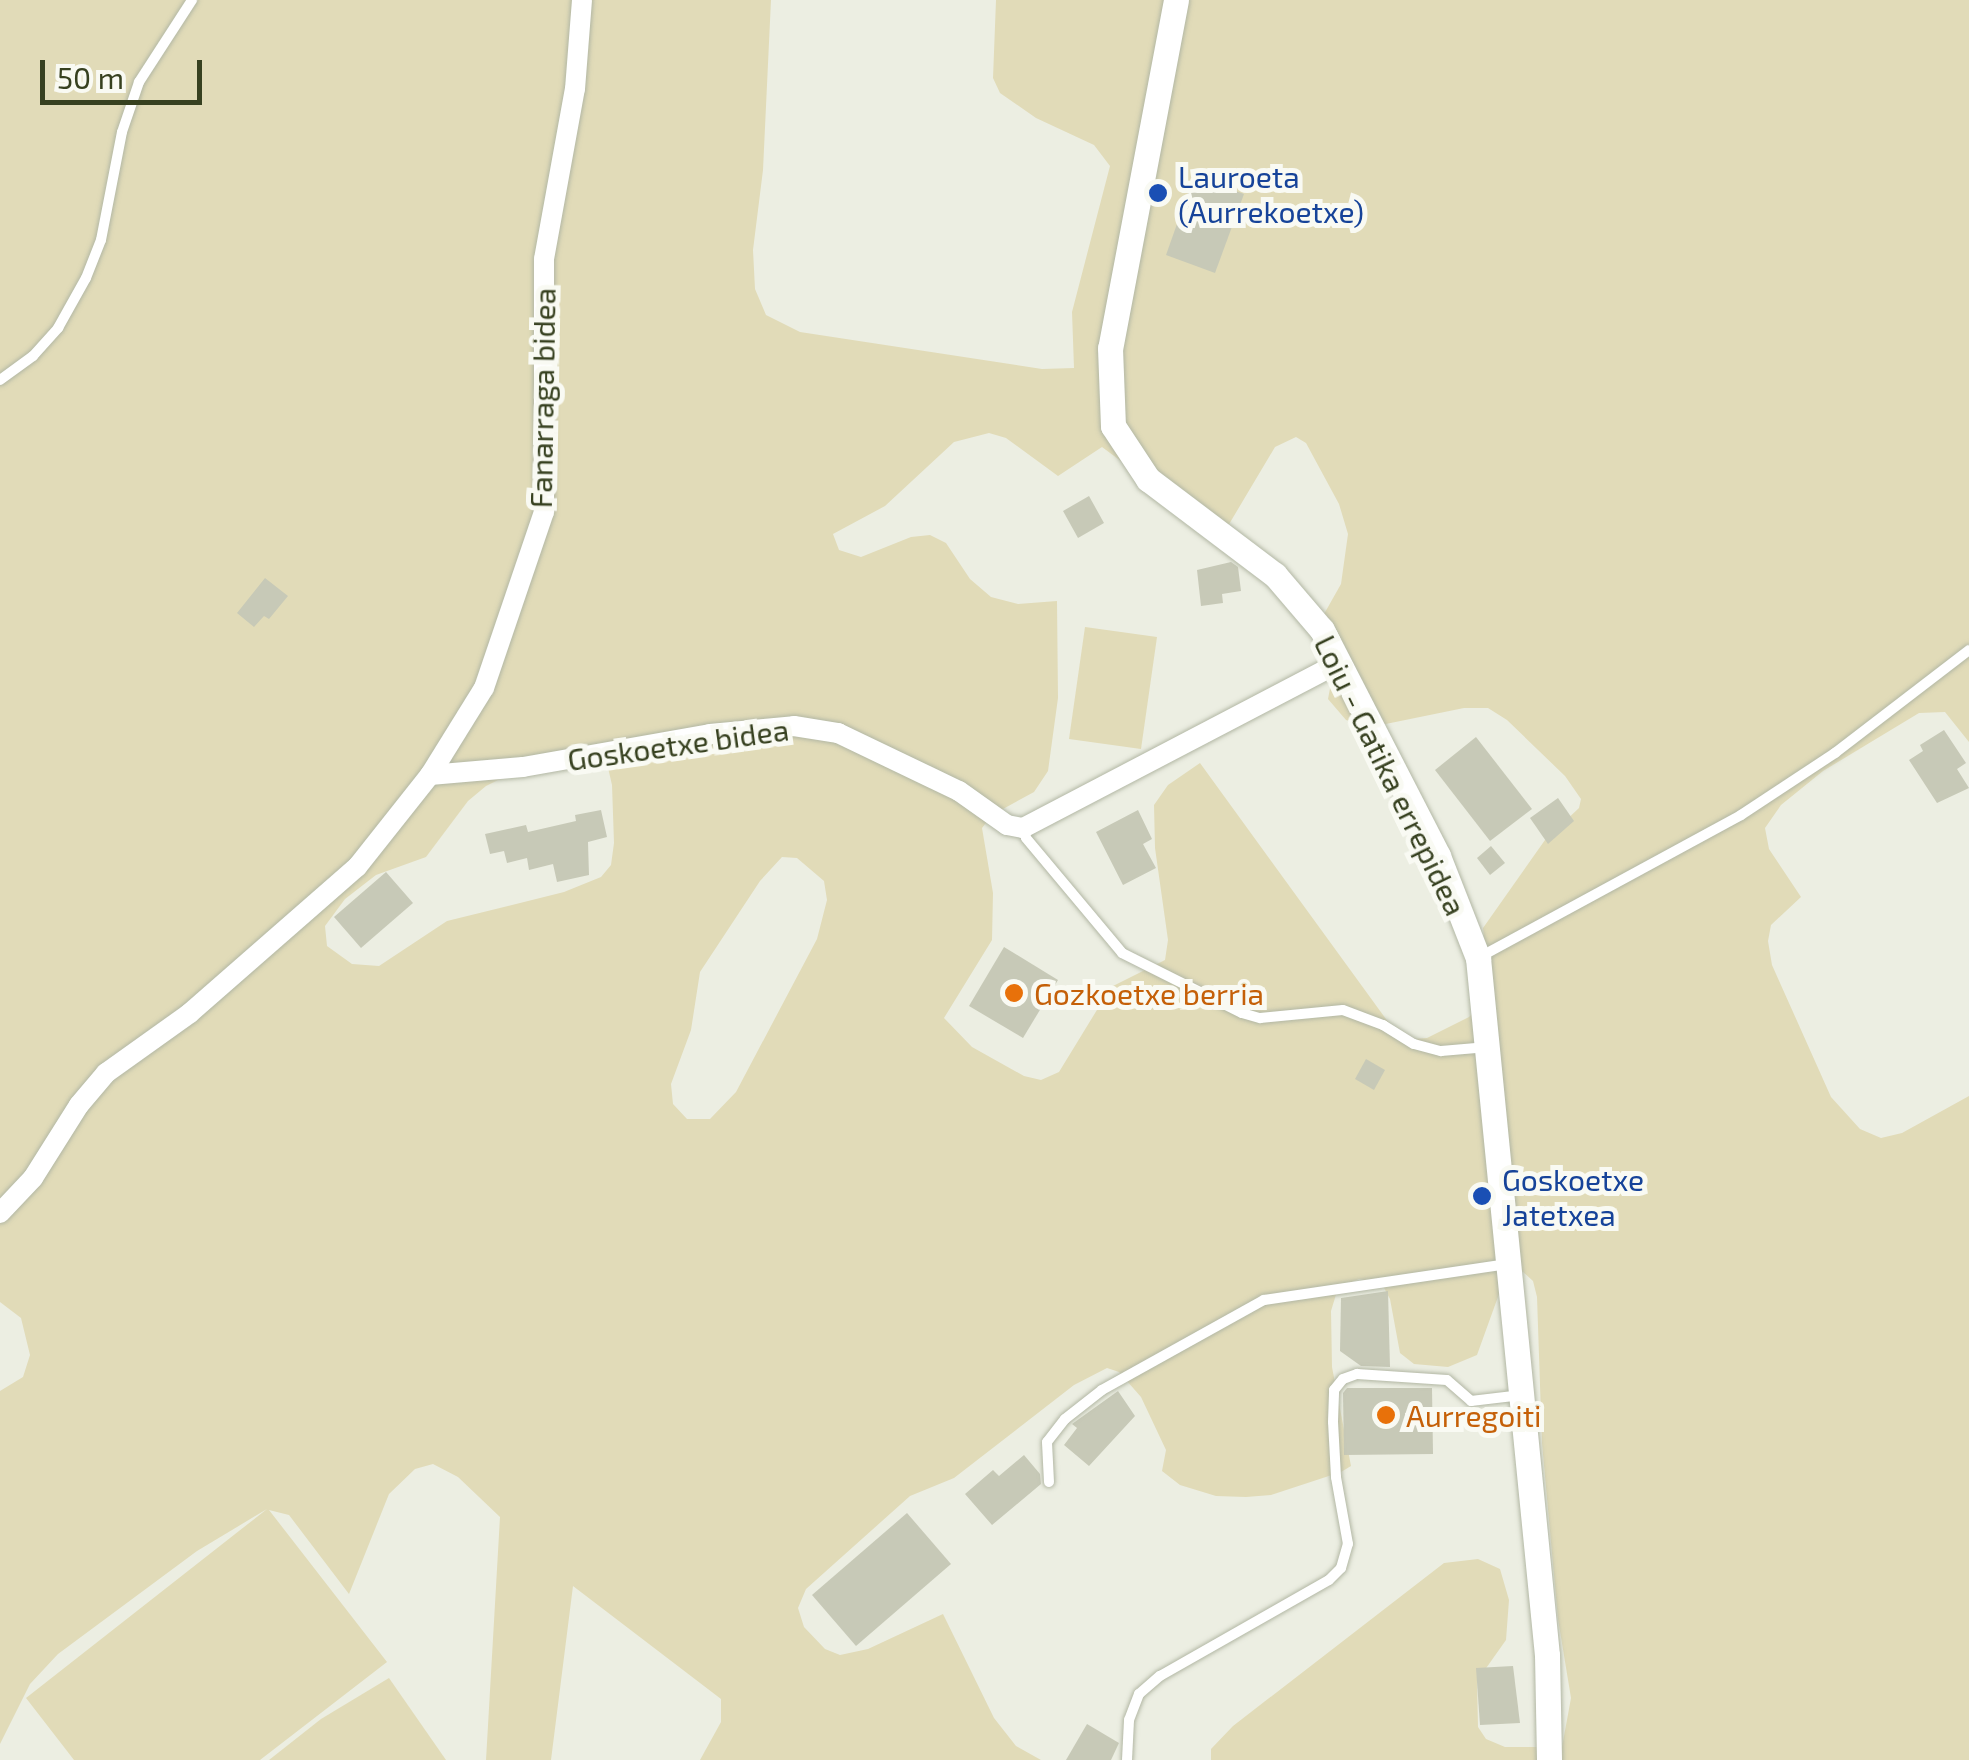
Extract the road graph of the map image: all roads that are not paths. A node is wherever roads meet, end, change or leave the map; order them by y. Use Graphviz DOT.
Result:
graph roads {
  1 [pos="192,0"];
  2 [pos="582,0"];
  3 [pos="1176,0"];
  4 [pos="0,380"];
  5 [pos="1969,650"];
  6 [pos="1340,662"];
  7 [pos="430,775"];
  8 [pos="1023,828"];
  9 [pos="1478,958"];
  10 [pos="1489,1046"];
  11 [pos="0,1213"];
  12 [pos="1510,1264"];
  13 [pos="1522,1395"];
  14 [pos="1049,1482"];
  15 [pos="1127,1760"];
  16 [pos="1549,1760"];
  1 -- 4 [label="lane"];
  2 -- 7 [label="street, Fanarraga bidea"];
  3 -- 6 [label="street, Loiu - Gatika errepidea"];
  5 -- 9 [label="lane"];
  6 -- 8 [label="street"];
  6 -- 9 [label="street, Loiu - Gatika errepidea"];
  7 -- 8 [label="street, Goskoetxe bidea"];
  7 -- 11 [label="street, Fanarraga bidea"];
  8 -- 10 [label="lane, Goskoetxe bidea"];
  9 -- 10 [label="street, Loiu - Gatika errepidea"];
  10 -- 12 [label="street, Loiu - Gatika errepidea"];
  12 -- 13 [label="street, Loiu - Gatika errepidea"];
  12 -- 14 [label="lane"];
  13 -- 15 [label="lane"];
  13 -- 16 [label="street, Loiu - Gatika errepidea"];
}
